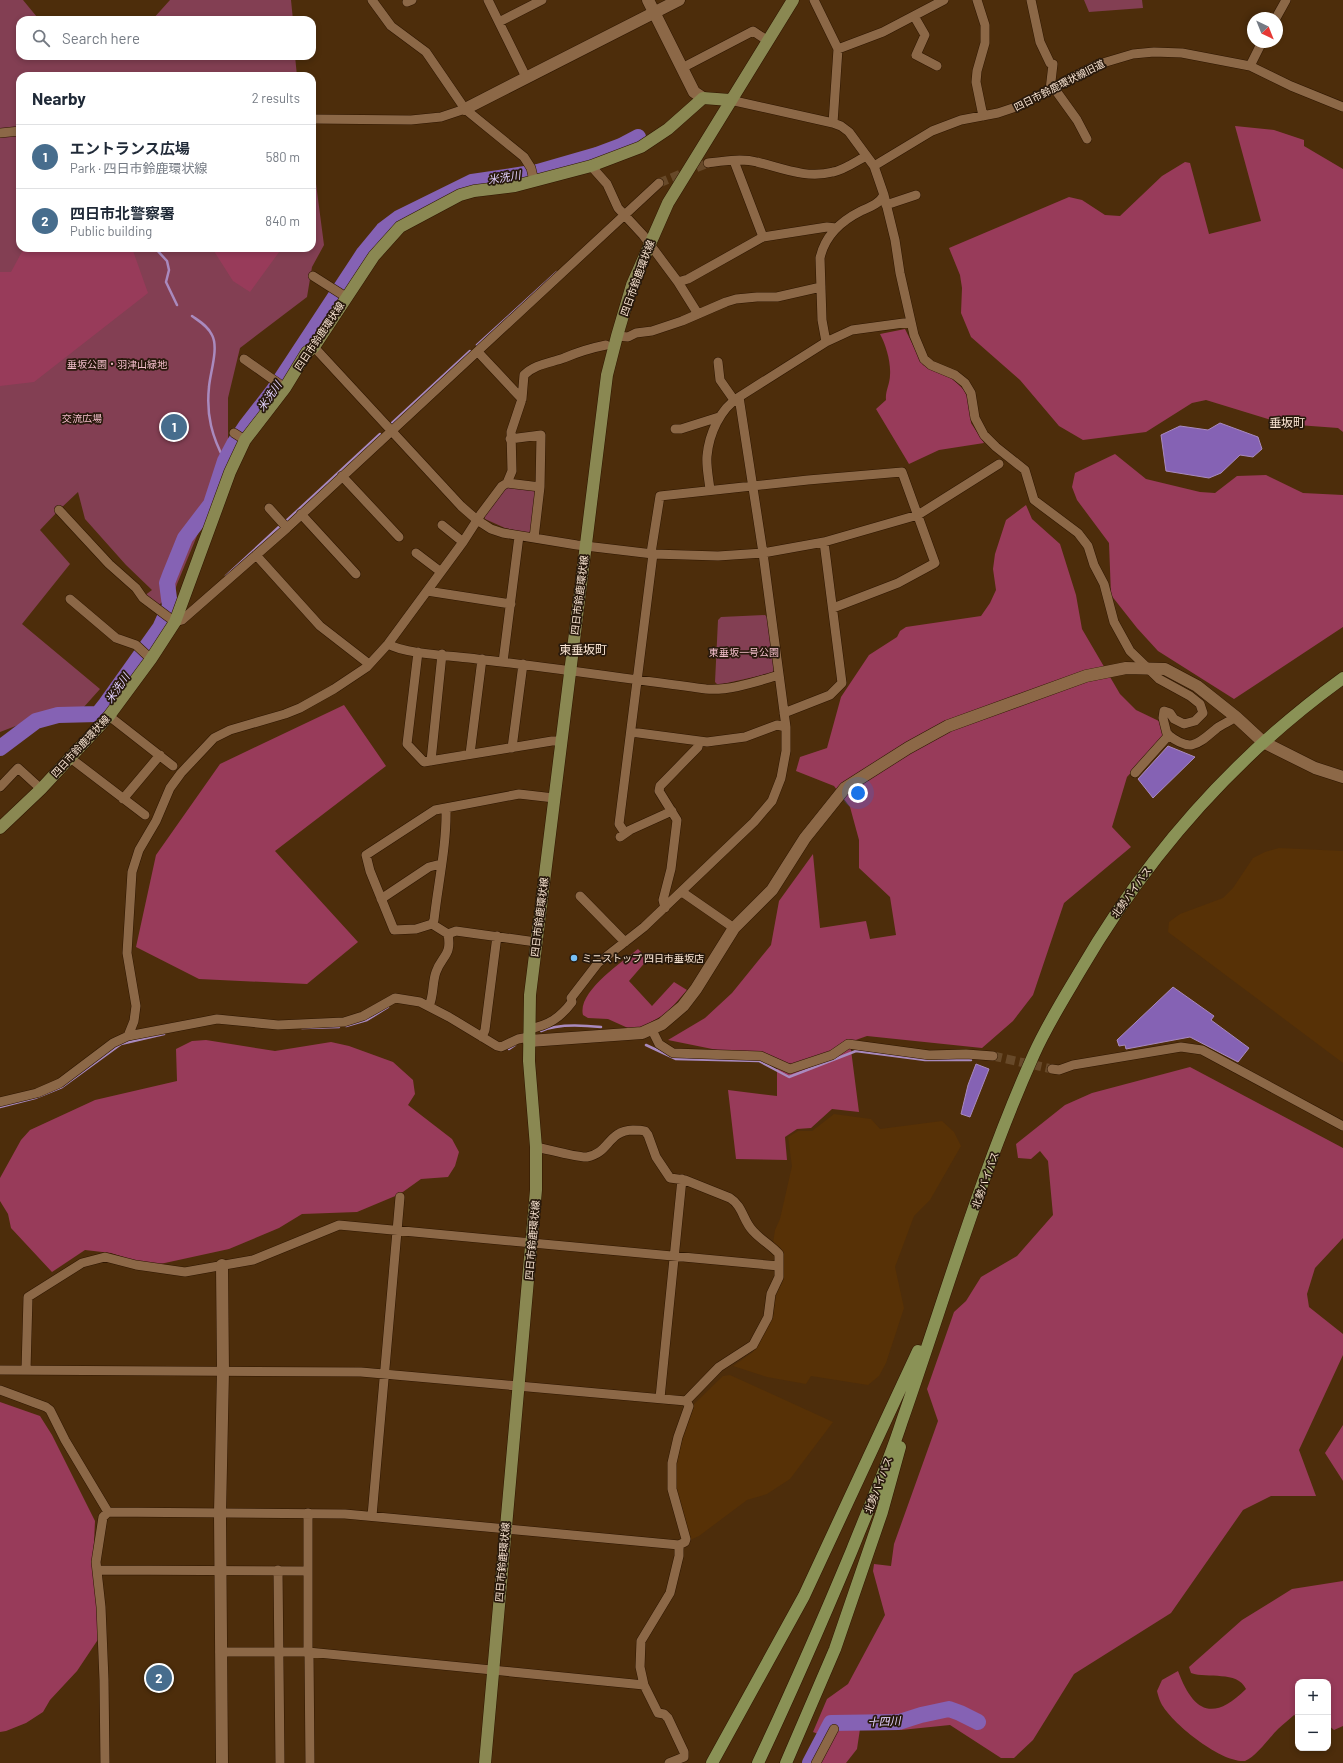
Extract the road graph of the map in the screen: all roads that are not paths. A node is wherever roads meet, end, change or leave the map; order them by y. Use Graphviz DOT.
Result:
graph roads {
  1 [pos="372,0"];
  2 [pos="488,0"];
  3 [pos="542,0"];
  4 [pos="648,0"];
  5 [pos="679,0"];
  6 [pos="793,0"];
  7 [pos="814,0"];
  8 [pos="944,0"];
  9 [pos="977,0"];
  10 [pos="1031,0"];
  11 [pos="1286,0"];
  12 [pos="654,12"];
  13 [pos="1279,12"];
  14 [pos="914,16"];
  15 [pos="499,22"];
  16 [pos="768,41"];
  17 [pos="1259,48"];
  18 [pos="838,49"];
  19 [pos="936,66"];
  20 [pos="1250,66"];
  21 [pos="682,68"];
  22 [pos="526,77"];
  23 [pos="1052,89"];
  24 [pos="703,98"];
  25 [pos="730,100"];
  26 [pos="1343,107"];
  27 [pos="465,109"];
  28 [pos="983,116"];
  29 [pos="316,119"];
  30 [pos="833,123"];
  31 [pos="16,131"];
  32 [pos="0,133"];
  33 [pos="1087,138"];
  34 [pos="866,156"];
  35 [pos="734,161"];
  36 [pos="708,163"];
  37 [pos="591,166"];
  38 [pos="874,166"];
  39 [pos="534,179"];
  40 [pos="659,183"];
  41 [pos="884,195"];
  42 [pos="916,196"];
  43 [pos="886,205"];
  44 [pos="625,216"];
  45 [pos="836,228"];
  46 [pos="763,237"];
  47 [pos="649,244"];
  48 [pos="313,276"];
  49 [pos="678,282"];
  50 [pos="821,287"];
  51 [pos="343,295"];
  52 [pos="698,314"];
  53 [pos="911,322"];
  54 [pos="617,336"];
  55 [pos="826,342"];
  56 [pos="606,345"];
  57 [pos="314,347"];
  58 [pos="478,352"];
  59 [pos="244,359"];
  60 [pos="718,362"];
  61 [pos="284,387"];
  62 [pos="737,398"];
  63 [pos="522,399"];
  64 [pos="719,418"];
  65 [pos="675,429"];
  66 [pos="392,431"];
  67 [pos="234,433"];
  68 [pos="510,439"];
  69 [pos="244,440"];
  70 [pos="999,464"];
  71 [pos="342,476"];
  72 [pos="507,483"];
  73 [pos="753,486"];
  74 [pos="540,487"];
  75 [pos="710,490"];
  76 [pos="269,508"];
  77 [pos="59,510"];
  78 [pos="301,514"];
  79 [pos="918,515"];
  80 [pos="477,520"];
  81 [pos="442,524"];
  82 [pos="284,525"];
  83 [pos="519,536"];
  84 [pos="399,537"];
  85 [pos="534,538"];
  86 [pos="463,542"];
  87 [pos="824,542"];
  88 [pos="585,546"];
  89 [pos="416,553"];
  90 [pos="652,554"];
  91 [pos="763,554"];
  92 [pos="256,555"];
  93 [pos="441,572"];
  94 [pos="356,574"];
  95 [pos="427,591"];
  96 [pos="70,600"];
  97 [pos="511,604"];
  98 [pos="833,608"];
  99 [pos="173,620"];
  100 [pos="388,644"];
  101 [pos="418,652"];
  102 [pos="442,654"];
  103 [pos="149,658"];
  104 [pos="482,659"];
  105 [pos="503,662"];
  106 [pos="369,664"];
  107 [pos="522,664"];
  108 [pos="1148,669"];
  109 [pos="569,671"];
  110 [pos="779,675"];
  111 [pos="1343,678"];
  112 [pos="638,680"];
  113 [pos="784,713"];
  114 [pos="109,716"];
  115 [pos="1236,717"];
  116 [pos="786,727"];
  117 [pos="631,732"];
  118 [pos="1169,735"];
  119 [pos="561,741"];
  120 [pos="699,741"];
  121 [pos="1263,742"];
  122 [pos="512,748"];
  123 [pos="470,754"];
  124 [pos="160,755"];
  125 [pos="70,758"];
  126 [pos="431,761"];
  127 [pos="173,766"];
  128 [pos="1135,773"];
  129 [pos="1343,777"];
  130 [pos="0,787"];
  131 [pos="41,788"];
  132 [pos="554,798"];
  133 [pos="123,799"];
  134 [pos="446,808"];
  135 [pos="672,811"];
  136 [pos="145,816"];
  137 [pos="0,828"];
  138 [pos="441,864"];
  139 [pos="682,892"];
  140 [pos="580,896"];
  141 [pos="381,900"];
  142 [pos="665,908"];
  143 [pos="432,924"];
  144 [pos="734,928"];
  145 [pos="448,934"];
  146 [pos="497,936"];
  147 [pos="536,942"];
  148 [pos="625,942"];
  149 [pos="430,1004"];
  150 [pos="652,1030"];
  151 [pos="128,1036"];
  152 [pos="529,1036"];
  153 [pos="482,1037"];
  154 [pos="993,1056"];
  155 [pos="1052,1069"];
  156 [pos="0,1102"];
  157 [pos="1343,1126"];
  158 [pos="536,1147"];
  159 [pos="682,1179"];
  160 [pos="400,1197"];
  161 [pos="397,1231"];
  162 [pos="532,1243"];
  163 [pos="674,1256"];
  164 [pos="222,1265"];
  165 [pos="779,1266"];
  166 [pos="942,1299"];
  167 [pos="0,1370"];
  168 [pos="26,1370"];
  169 [pos="223,1371"];
  170 [pos="384,1374"];
  171 [pos="519,1386"];
  172 [pos="0,1390"];
  173 [pos="660,1398"];
  174 [pos="686,1401"];
  175 [pos="108,1512"];
  176 [pos="220,1513"];
  177 [pos="308,1513"];
  178 [pos="372,1516"];
  179 [pos="505,1529"];
  180 [pos="679,1545"];
  181 [pos="97,1570"];
  182 [pos="220,1570"];
  183 [pos="278,1570"];
  184 [pos="308,1570"];
  185 [pos="220,1652"];
  186 [pos="279,1652"];
  187 [pos="309,1653"];
  188 [pos="493,1671"];
  189 [pos="644,1685"];
  190 [pos="834,1729"];
  191 [pos="104,1763"];
  192 [pos="222,1763"];
  193 [pos="280,1763"];
  194 [pos="310,1763"];
  195 [pos="485,1763"];
  196 [pos="668,1763"];
  197 [pos="712,1763"];
  198 [pos="758,1763"];
  199 [pos="786,1763"];
  200 [pos="816,1763"];
  1 -- 27 [label="street"];
  2 -- 15 [label="street"];
  3 -- 15 [label="street"];
  4 -- 12 [label="street"];
  5 -- 12 [label="street"];
  6 -- 16 [label="main road, 四日市鈴鹿環状線"];
  7 -- 18 [label="street"];
  8 -- 14 [label="street"];
  9 -- 28 [label="street"];
  10 -- 23 [label="street"];
  11 -- 13 [label="street"];
  12 -- 21 [label="street"];
  12 -- 22 [label="street"];
  14 -- 18 [label="street"];
  14 -- 19 [label="street"];
  15 -- 22 [label="street"];
  16 -- 21 [label="street"];
  16 -- 25 [label="main road, 四日市鈴鹿環状線"];
  17 -- 20 [label="street"];
  18 -- 30 [label="street"];
  20 -- 23 [label="street, 四日市鈴鹿環状線旧道"];
  20 -- 26 [label="street, 四日市鈴鹿環状線旧道"];
  21 -- 24 [label="street"];
  22 -- 27 [label="street"];
  23 -- 28 [label="street, 四日市鈴鹿環状線旧道"];
  23 -- 33 [label="street"];
  24 -- 25 [label="main road"];
  24 -- 37 [label="main road, 四日市鈴鹿環状線"];
  25 -- 30 [label="street"];
  25 -- 47 [label="main road, 四日市鈴鹿環状線"];
  27 -- 29 [label="street"];
  27 -- 39 [label="street"];
  28 -- 38 [label="street, 四日市鈴鹿環状線旧道"];
  30 -- 34 [label="street"];
  31 -- 32 [label="street"];
  34 -- 35 [label="street"];
  34 -- 38 [label="street"];
  35 -- 36 [label="street"];
  35 -- 46 [label="street"];
  37 -- 39 [label="main road, 四日市鈴鹿環状線"];
  37 -- 44 [label="street"];
  38 -- 41 [label="street"];
  39 -- 51 [label="main road, 四日市鈴鹿環状線"];
  40 -- 44 [label="street"];
  41 -- 43 [label="street"];
  41 -- 45 [label="street"];
  42 -- 43 [label="street"];
  43 -- 53 [label="street"];
  44 -- 47 [label="street"];
  44 -- 58 [label="street"];
  45 -- 46 [label="street"];
  45 -- 50 [label="street"];
  46 -- 49 [label="street"];
  47 -- 49 [label="street"];
  47 -- 54 [label="main road, 四日市鈴鹿環状線"];
  48 -- 51 [label="street"];
  49 -- 52 [label="street"];
  50 -- 52 [label="street"];
  50 -- 55 [label="street"];
  51 -- 57 [label="main road, 四日市鈴鹿環状線"];
  52 -- 54 [label="street"];
  53 -- 55 [label="street"];
  53 -- 108 [label="street"];
  54 -- 88 [label="main road, 四日市鈴鹿環状線"];
  55 -- 62 [label="street"];
  56 -- 63 [label="street"];
  57 -- 61 [label="main road, 四日市鈴鹿環状線"];
  57 -- 66 [label="street"];
  58 -- 63 [label="street"];
  58 -- 66 [label="street"];
  59 -- 61 [label="street"];
  60 -- 62 [label="street"];
  61 -- 69 [label="main road, 四日市鈴鹿環状線"];
  62 -- 64 [label="street"];
  62 -- 73 [label="street"];
  63 -- 68 [label="street"];
  64 -- 65 [label="street"];
  64 -- 75 [label="street"];
  66 -- 71 [label="street"];
  66 -- 80 [label="street"];
  67 -- 69 [label="street"];
  68 -- 72 [label="street"];
  68 -- 74 [label="street"];
  69 -- 99 [label="main road, 四日市鈴鹿環状線"];
  70 -- 79 [label="street"];
  71 -- 78 [label="street"];
  71 -- 84 [label="street"];
  72 -- 74 [label="street"];
  72 -- 80 [label="street"];
  73 -- 75 [label="street"];
  73 -- 79 [label="street"];
  73 -- 91 [label="street"];
  74 -- 85 [label="street"];
  75 -- 90 [label="street"];
  76 -- 82 [label="street"];
  77 -- 99 [label="street"];
  78 -- 82 [label="street"];
  78 -- 94 [label="street"];
  79 -- 87 [label="street"];
  79 -- 98 [label="street"];
  80 -- 83 [label="street"];
  80 -- 86 [label="street"];
  81 -- 86 [label="street"];
  82 -- 92 [label="street"];
  83 -- 85 [label="street"];
  83 -- 97 [label="street"];
  85 -- 88 [label="street"];
  86 -- 93 [label="street"];
  87 -- 91 [label="street"];
  87 -- 98 [label="street"];
  88 -- 90 [label="street"];
  88 -- 109 [label="main road, 四日市鈴鹿環状線"];
  89 -- 93 [label="street"];
  90 -- 91 [label="street"];
  90 -- 112 [label="street"];
  91 -- 110 [label="street"];
  92 -- 99 [label="street"];
  92 -- 106 [label="street"];
  93 -- 95 [label="street"];
  95 -- 97 [label="street"];
  95 -- 100 [label="street"];
  96 -- 103 [label="street"];
  97 -- 105 [label="street"];
  98 -- 113 [label="street"];
  99 -- 103 [label="main road, 四日市鈴鹿環状線"];
  100 -- 101 [label="street"];
  100 -- 106 [label="street"];
  101 -- 102 [label="street"];
  101 -- 126 [label="street"];
  102 -- 104 [label="street"];
  102 -- 126 [label="street"];
  103 -- 114 [label="main road, 四日市鈴鹿環状線"];
  104 -- 105 [label="street"];
  104 -- 123 [label="street"];
  105 -- 107 [label="street"];
  106 -- 151 [label="street"];
  107 -- 109 [label="street"];
  107 -- 122 [label="street"];
  108 -- 115 [label="street"];
  108 -- 118 [label="street"];
  108 -- 144 [label="street"];
  109 -- 112 [label="street"];
  109 -- 119 [label="main road, 四日市鈴鹿環状線"];
  110 -- 112 [label="street"];
  110 -- 113 [label="street"];
  111 -- 121 [label="highway, 北勢バイパス"];
  112 -- 117 [label="street"];
  113 -- 116 [label="street"];
  114 -- 124 [label="street"];
  114 -- 125 [label="main road, 四日市鈴鹿環状線"];
  115 -- 118 [label="street"];
  115 -- 121 [label="street"];
  116 -- 120 [label="street"];
  116 -- 139 [label="street"];
  117 -- 120 [label="street"];
  117 -- 135 [label="street"];
  118 -- 128 [label="street"];
  119 -- 122 [label="street"];
  119 -- 132 [label="main road, 四日市鈴鹿環状線"];
  120 -- 135 [label="street"];
  121 -- 129 [label="street"];
  121 -- 166 [label="highway, 北勢バイパス"];
  122 -- 123 [label="street"];
  123 -- 126 [label="street"];
  124 -- 127 [label="street"];
  124 -- 133 [label="street"];
  125 -- 131 [label="main road, 四日市鈴鹿環状線"];
  125 -- 133 [label="street"];
  130 -- 131 [label="street"];
  131 -- 137 [label="main road, 四日市鈴鹿環状線"];
  132 -- 134 [label="street"];
  132 -- 147 [label="main road, 四日市鈴鹿環状線"];
  133 -- 136 [label="street"];
  134 -- 138 [label="street"];
  134 -- 141 [label="street"];
  135 -- 142 [label="street"];
  138 -- 141 [label="street"];
  138 -- 143 [label="street"];
  139 -- 142 [label="street"];
  139 -- 144 [label="street"];
  140 -- 148 [label="street"];
  141 -- 143 [label="street"];
  142 -- 148 [label="street"];
  143 -- 145 [label="street"];
  144 -- 150 [label="street"];
  145 -- 146 [label="street"];
  145 -- 149 [label="street"];
  146 -- 147 [label="street"];
  146 -- 153 [label="street"];
  147 -- 152 [label="main road, 四日市鈴鹿環状線"];
  148 -- 152 [label="street"];
  149 -- 151 [label="street"];
  149 -- 153 [label="street"];
  150 -- 152 [label="street"];
  150 -- 154 [label="street"];
  151 -- 156 [label="street"];
  152 -- 153 [label="street"];
  152 -- 158 [label="main road, 四日市鈴鹿環状線"];
  155 -- 157 [label="street"];
  158 -- 159 [label="street"];
  158 -- 162 [label="main road, 四日市鈴鹿環状線"];
  159 -- 163 [label="street"];
  159 -- 165 [label="street"];
  160 -- 161 [label="street"];
  161 -- 162 [label="street"];
  161 -- 164 [label="street"];
  161 -- 170 [label="street"];
  162 -- 163 [label="street"];
  162 -- 171 [label="main road, 四日市鈴鹿環状線"];
  163 -- 165 [label="street"];
  163 -- 173 [label="street"];
  164 -- 168 [label="street"];
  164 -- 169 [label="street"];
  165 -- 174 [label="street"];
  166 -- 197 [label="highway"];
  166 -- 198 [label="highway, 北勢バイパス"];
  166 -- 199 [label="highway"];
  167 -- 168 [label="street"];
  168 -- 169 [label="street"];
  169 -- 170 [label="street"];
  169 -- 176 [label="street"];
  170 -- 171 [label="street"];
  170 -- 178 [label="street"];
  171 -- 173 [label="street"];
  171 -- 179 [label="main road, 四日市鈴鹿環状線"];
  172 -- 175 [label="street"];
  173 -- 174 [label="street"];
  174 -- 180 [label="street"];
  175 -- 176 [label="street"];
  175 -- 181 [label="street"];
  176 -- 177 [label="street"];
  176 -- 182 [label="street"];
  177 -- 178 [label="street"];
  177 -- 184 [label="street"];
  178 -- 179 [label="street"];
  179 -- 180 [label="street"];
  179 -- 188 [label="main road, 四日市鈴鹿環状線"];
  180 -- 189 [label="street"];
  181 -- 182 [label="street"];
  181 -- 191 [label="street"];
  182 -- 183 [label="street"];
  182 -- 185 [label="street"];
  183 -- 184 [label="street"];
  183 -- 186 [label="street"];
  184 -- 187 [label="street"];
  185 -- 186 [label="street"];
  185 -- 192 [label="street"];
  186 -- 187 [label="street"];
  186 -- 193 [label="street"];
  187 -- 188 [label="street"];
  187 -- 194 [label="street"];
  188 -- 189 [label="street"];
  188 -- 195 [label="main road, 四日市鈴鹿環状線"];
  189 -- 196 [label="street"];
  190 -- 200 [label="street"];
}
